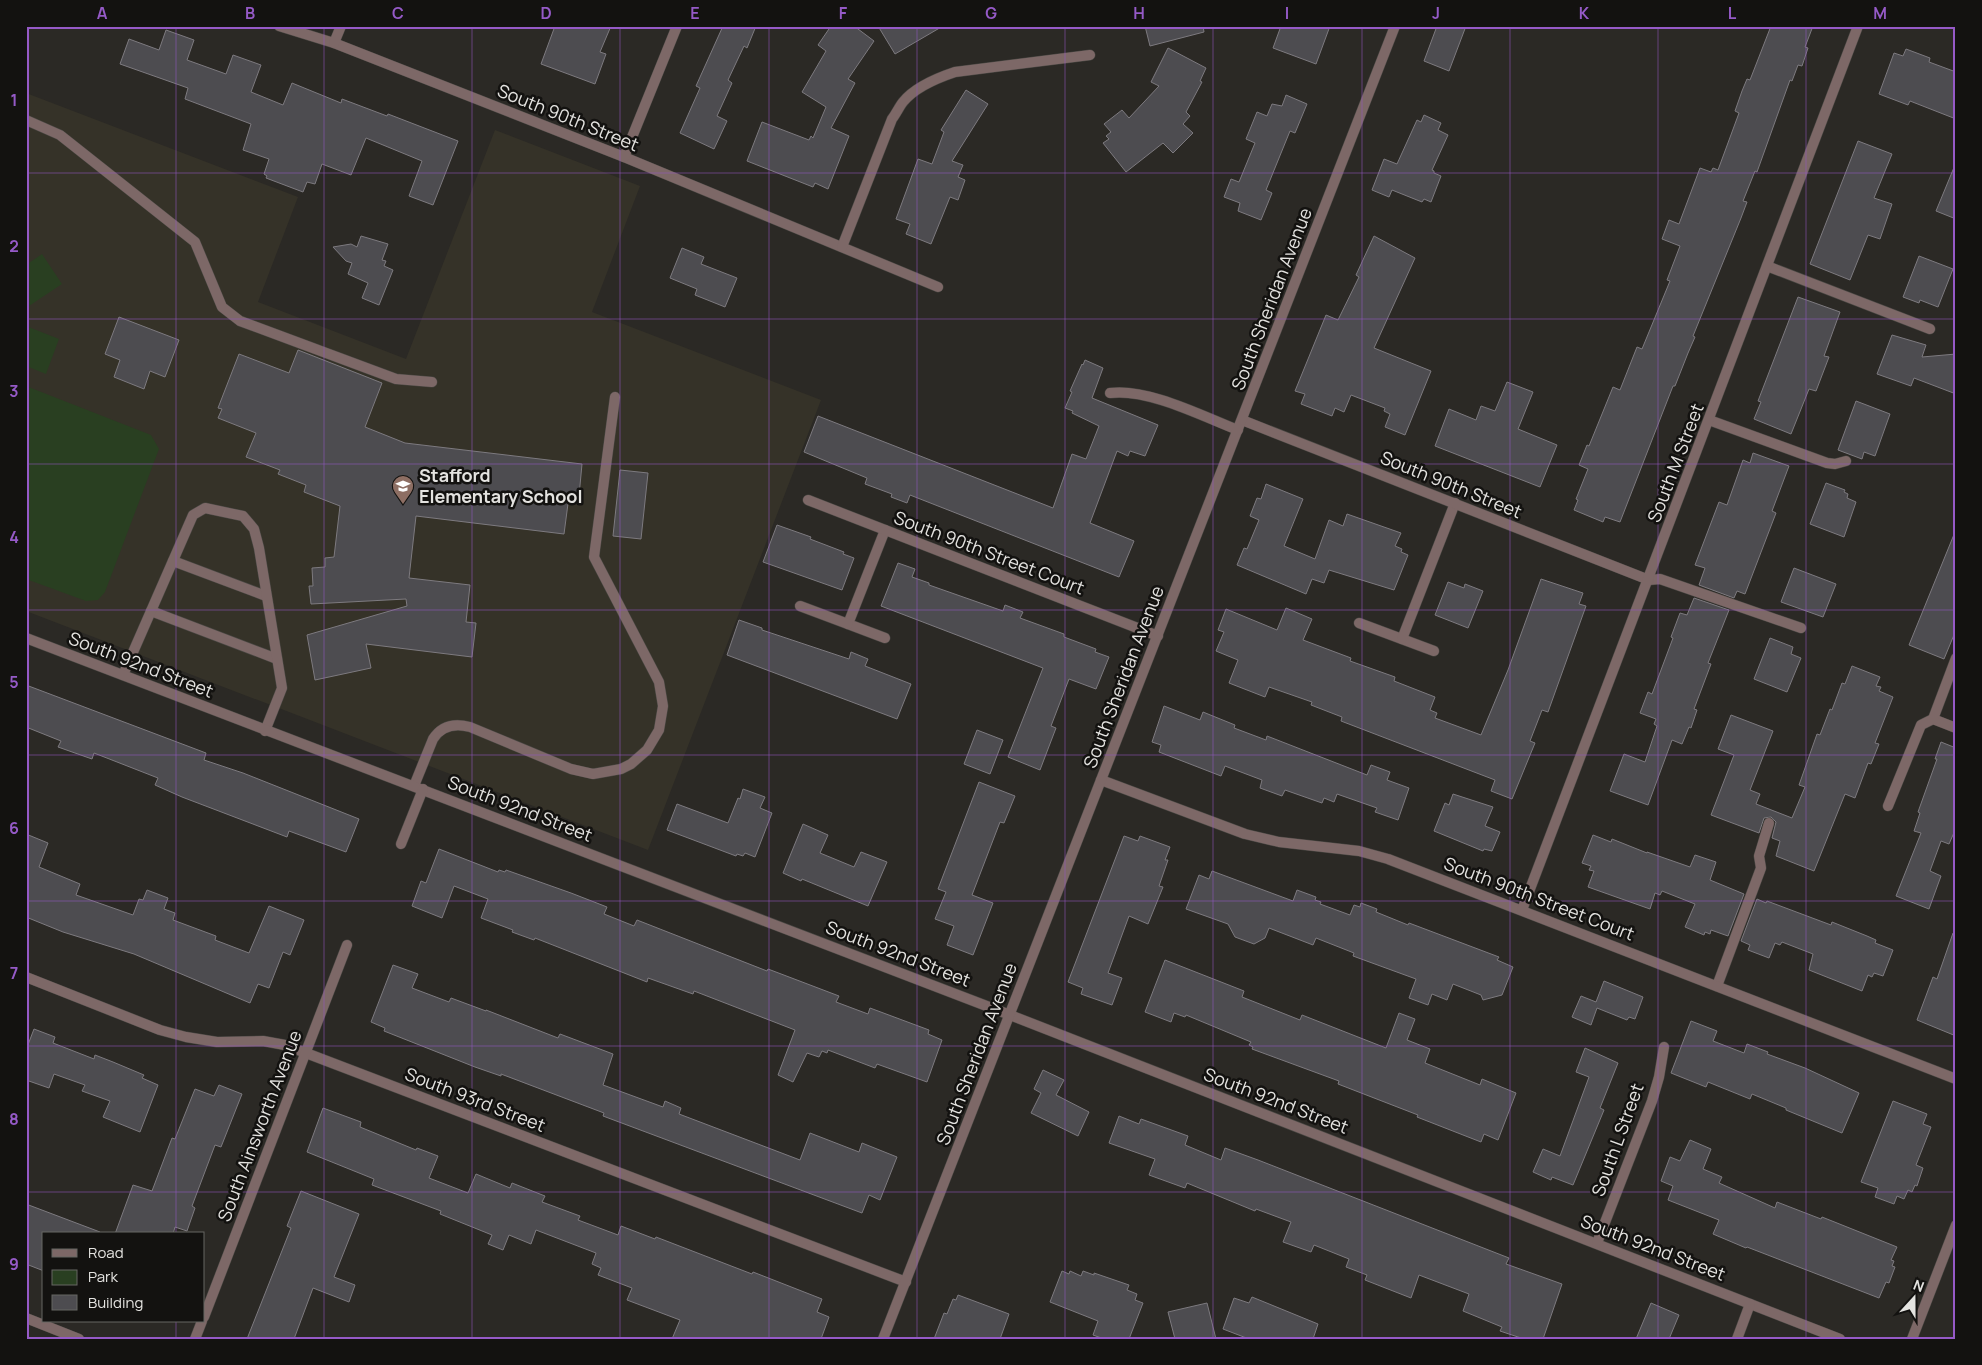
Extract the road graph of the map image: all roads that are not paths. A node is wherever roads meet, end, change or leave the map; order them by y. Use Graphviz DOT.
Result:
graph roads {
  1 [pos="279,26"];
  2 [pos="341,26"];
  3 [pos="677,26"];
  4 [pos="1395,26"];
  5 [pos="1858,26"];
  6 [pos="334,43"];
  7 [pos="1090,55"];
  8 [pos="26,120"];
  9 [pos="624,157"];
  10 [pos="842,247"];
  11 [pos="1767,266"];
  12 [pos="938,287"];
  13 [pos="1930,329"];
  14 [pos="432,382"];
  15 [pos="1110,393"];
  16 [pos="615,397"];
  17 [pos="1242,420"];
  18 [pos="1709,420"];
  19 [pos="1238,430"];
  20 [pos="1846,460"];
  21 [pos="808,500"];
  22 [pos="1455,504"];
  23 [pos="885,530"];
  24 [pos="173,561"];
  25 [pos="1649,580"];
  26 [pos="266,596"];
  27 [pos="800,606"];
  28 [pos="151,611"];
  29 [pos="1360,623"];
  30 [pos="848,624"];
  31 [pos="1801,628"];
  32 [pos="1158,636"];
  33 [pos="26,638"];
  34 [pos="885,638"];
  35 [pos="1402,639"];
  36 [pos="1434,651"];
  37 [pos="1956,658"];
  38 [pos="277,659"];
  39 [pos="123,675"];
  40 [pos="1933,719"];
  41 [pos="1956,728"];
  42 [pos="265,731"];
  43 [pos="1101,780"];
  44 [pos="419,787"];
  45 [pos="1888,806"];
  46 [pos="1769,823"];
  47 [pos="401,844"];
  48 [pos="1522,910"];
  49 [pos="347,945"];
  50 [pos="26,977"];
  51 [pos="1717,986"];
  52 [pos="1010,1015"];
  53 [pos="1664,1047"];
  54 [pos="306,1053"];
  55 [pos="1956,1080"];
  56 [pos="1956,1225"];
  57 [pos="1597,1243"];
  58 [pos="906,1282"];
  59 [pos="1750,1304"];
  60 [pos="205,1314"];
  61 [pos="26,1318"];
  62 [pos="202,1322"];
  63 [pos="78,1339"];
  64 [pos="196,1339"];
  65 [pos="884,1339"];
  66 [pos="1737,1339"];
  67 [pos="1840,1339"];
  68 [pos="1912,1339"];
  1 -- 6 [label="street, South 90th Street"];
  2 -- 6 [label="street"];
  3 -- 9 [label="street"];
  4 -- 17 [label="street, South Sheridan Avenue"];
  5 -- 11 [label="street, South M Street"];
  6 -- 9 [label="street, South 90th Street"];
  7 -- 10 [label="street"];
  8 -- 14 [label="street"];
  9 -- 10 [label="street, South 90th Street"];
  10 -- 12 [label="street, South 90th Street"];
  11 -- 13 [label="street"];
  11 -- 18 [label="street, South M Street"];
  15 -- 19 [label="street"];
  16 -- 44 [label="street"];
  17 -- 19 [label="street, South Sheridan Avenue"];
  17 -- 22 [label="street, South 90th Street"];
  18 -- 20 [label="street"];
  18 -- 25 [label="street, South M Street"];
  19 -- 32 [label="street, South Sheridan Avenue"];
  21 -- 23 [label="street, South 90th Street Court"];
  22 -- 25 [label="street, South 90th Street"];
  22 -- 35 [label="street"];
  23 -- 30 [label="street"];
  23 -- 32 [label="street, South 90th Street Court"];
  24 -- 26 [label="street"];
  24 -- 26 [label="street"];
  24 -- 28 [label="street"];
  25 -- 31 [label="street, South 90th Street"];
  25 -- 48 [label="street, South M Street"];
  26 -- 38 [label="street"];
  27 -- 30 [label="street"];
  28 -- 38 [label="street"];
  28 -- 39 [label="street"];
  29 -- 35 [label="street"];
  30 -- 34 [label="street"];
  32 -- 43 [label="street, South Sheridan Avenue"];
  33 -- 39 [label="street, South 92nd Street"];
  35 -- 36 [label="street"];
  37 -- 40 [label="street"];
  38 -- 42 [label="street"];
  39 -- 42 [label="street, South 92nd Street"];
  40 -- 41 [label="street"];
  40 -- 45 [label="street"];
  42 -- 44 [label="street, South 92nd Street"];
  43 -- 48 [label="street, South 90th Street Court"];
  43 -- 52 [label="street, South Sheridan Avenue"];
  44 -- 47 [label="street"];
  44 -- 52 [label="street, South 92nd Street"];
  46 -- 51 [label="street"];
  48 -- 51 [label="street, South 90th Street Court"];
  49 -- 54 [label="street, South Ainsworth Avenue"];
  50 -- 54 [label="street, South 93rd Street"];
  51 -- 55 [label="street, South 90th Street Court"];
  52 -- 57 [label="street, South 92nd Street"];
  52 -- 58 [label="street, South Sheridan Avenue"];
  53 -- 57 [label="street, South L Street"];
  54 -- 58 [label="street, South 93rd Street"];
  54 -- 60 [label="street, South Ainsworth Avenue"];
  56 -- 68 [label="street"];
  57 -- 59 [label="street, South 92nd Street"];
  58 -- 65 [label="street, South Sheridan Avenue"];
  59 -- 66 [label="street"];
  59 -- 67 [label="street, South 92nd Street"];
  61 -- 63 [label="street"];
  62 -- 64 [label="street"];
}
